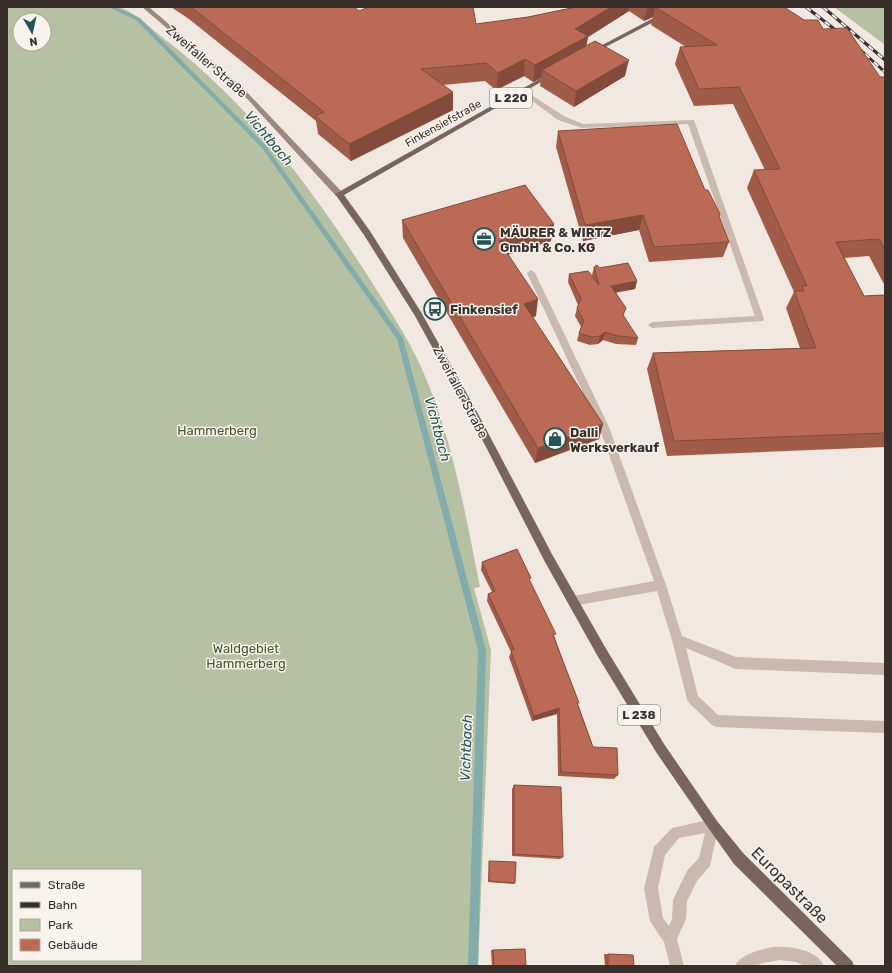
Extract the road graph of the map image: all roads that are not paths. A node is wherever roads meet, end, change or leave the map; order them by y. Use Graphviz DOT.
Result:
graph roads {
  1 [pos="145,7"];
  2 [pos="686,7"];
  3 [pos="586,55"];
  4 [pos="560,70"];
  5 [pos="522,92"];
  6 [pos="339,194"];
  7 [pos="531,274"];
  8 [pos="652,325"];
  9 [pos="661,585"];
  10 [pos="573,601"];
  11 [pos="678,640"];
  12 [pos="885,670"];
  13 [pos="885,727"];
  14 [pos="713,825"];
  15 [pos="670,939"];
  16 [pos="677,966"];
  17 [pos="742,966"];
  18 [pos="817,966"];
  19 [pos="847,966"];
  1 -- 6 [label="main road, Zweifaller Straße / L 238"];
  2 -- 3 [label="main road"];
  4 -- 5 [label="main road, Finkensiefstraße / L 220"];
  5 -- 6 [label="main road, Finkensiefstraße / L 220"];
  5 -- 8 [label="street"];
  6 -- 10 [label="main road, Zweifaller Straße / L 238"];
  7 -- 9 [label="street"];
  9 -- 10 [label="street"];
  9 -- 11 [label="street"];
  10 -- 14 [label="main road, Zweifaller Straße / L 238"];
  11 -- 12 [label="street"];
  11 -- 13 [label="street"];
  14 -- 15 [label="street"];
  14 -- 15 [label="street"];
  14 -- 19 [label="main road, Europastraße / L 238"];
  15 -- 16 [label="street"];
  17 -- 18 [label="street"];
}
